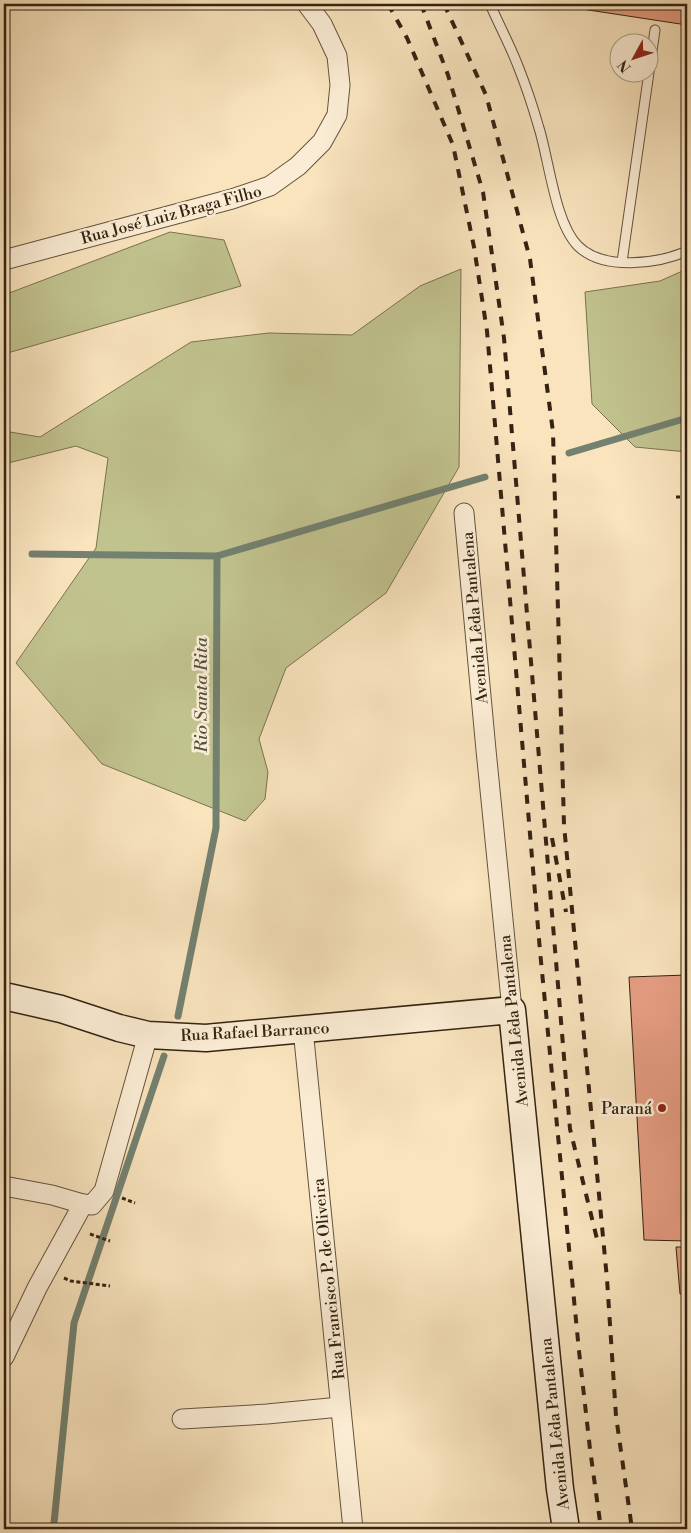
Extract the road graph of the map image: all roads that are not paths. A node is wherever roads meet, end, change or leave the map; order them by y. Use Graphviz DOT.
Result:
graph roads {
  1 [pos="306,4"];
  2 [pos="490,4"];
  3 [pos="655,30"];
  4 [pos="687,251"];
  5 [pos="4,260"];
  6 [pos="622,262"];
  7 [pos="464,512"];
  8 [pos="4,996"];
  9 [pos="512,1010"];
  10 [pos="303,1029"];
  11 [pos="148,1035"];
  12 [pos="4,1186"];
  13 [pos="83,1204"];
  14 [pos="4,1357"];
  15 [pos="340,1407"];
  16 [pos="182,1419"];
  17 [pos="353,1529"];
  18 [pos="566,1529"];
  1 -- 5 [label="street, Rua José Luiz Braga Filho"];
  2 -- 6 [label="lane"];
  3 -- 6 [label="lane"];
  4 -- 6 [label="lane"];
  7 -- 9 [label="street, Avenida Lêda Pantalena"];
  8 -- 11 [label="street, Rua Rafael Barranco"];
  9 -- 10 [label="street, Rua Rafael Barranco"];
  9 -- 18 [label="street, Avenida Lêda Pantalena"];
  10 -- 11 [label="street, Rua Rafael Barranco"];
  10 -- 15 [label="street, Rua Francisco P. de Oliveira"];
  11 -- 13 [label="street"];
  12 -- 13 [label="street"];
  13 -- 14 [label="street"];
  15 -- 16 [label="street"];
  15 -- 17 [label="street, Rua Francisco P. de Oliveira"];
}
